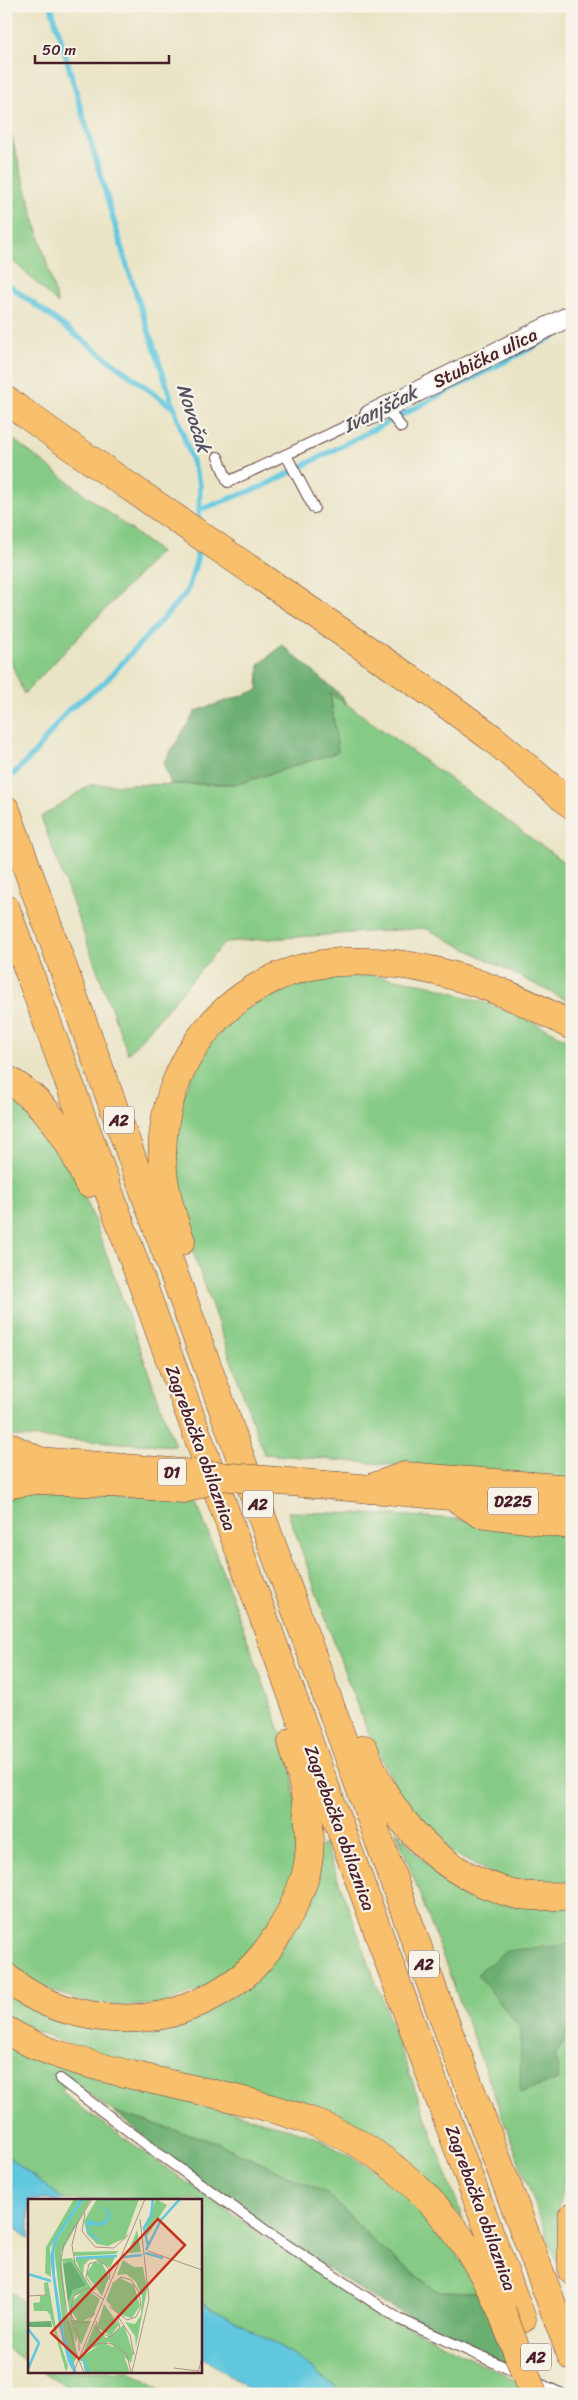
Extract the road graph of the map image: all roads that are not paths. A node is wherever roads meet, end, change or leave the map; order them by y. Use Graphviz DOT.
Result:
graph roads {
  1 [pos="572,316"];
  2 [pos="6,400"];
  3 [pos="381,410"];
  4 [pos="401,427"];
  5 [pos="218,457"];
  6 [pos="287,457"];
  7 [pos="314,508"];
  8 [pos="572,805"];
  9 [pos="9,818"];
  10 [pos="6,909"];
  11 [pos="572,1026"];
  12 [pos="6,1078"];
  13 [pos="161,1336"];
  14 [pos="225,1414"];
  15 [pos="6,1445"];
  16 [pos="6,1458"];
  17 [pos="39,1461"];
  18 [pos="126,1476"];
  19 [pos="6,1485"];
  20 [pos="368,1489"];
  21 [pos="572,1489"];
  22 [pos="453,1496"];
  23 [pos="572,1507"];
  24 [pos="572,1525"];
  25 [pos="253,1588"];
  26 [pos="291,1594"];
  27 [pos="572,1896"];
  28 [pos="6,1977"];
  29 [pos="6,2030"];
  30 [pos="60,2079"];
  31 [pos="572,2217"];
  32 [pos="572,2271"];
  33 [pos="512,2316"];
  34 [pos="572,2358"];
  35 [pos="533,2394"];
  36 [pos="550,2394"];
  37 [pos="562,2394"];
  1 -- 3 [label="street, Stubička ulica"];
  2 -- 8 [label="main road"];
  3 -- 4 [label="lane"];
  3 -- 6 [label="lane"];
  5 -- 6 [label="lane"];
  6 -- 7 [label="lane"];
  9 -- 14 [label="main road, A2"];
  10 -- 13 [label="main road, A2"];
  11 -- 14 [label="main road"];
  12 -- 13 [label="main road"];
  13 -- 25 [label="main road, Zagrebačka obilaznica / A2"];
  14 -- 26 [label="main road, Zagrebačka obilaznica / A2"];
  15 -- 17 [label="main road"];
  16 -- 17 [label="main road"];
  17 -- 18 [label="main road"];
  18 -- 19 [label="main road"];
  18 -- 20 [label="main road, bridge"];
  20 -- 21 [label="main road"];
  20 -- 22 [label="main road, D225"];
  22 -- 23 [label="main road, D225"];
  22 -- 24 [label="main road"];
  25 -- 28 [label="main road"];
  25 -- 33 [label="main road, Zagrebačka obilaznica / A2"];
  26 -- 27 [label="main road"];
  26 -- 34 [label="main road, Zagrebačka obilaznica / A2"];
  29 -- 33 [label="main road"];
  30 -- 37 [label="lane"];
  31 -- 32 [label="main road"];
  33 -- 35 [label="main road, bridge"];
  33 -- 36 [label="main road, A2"];
}
